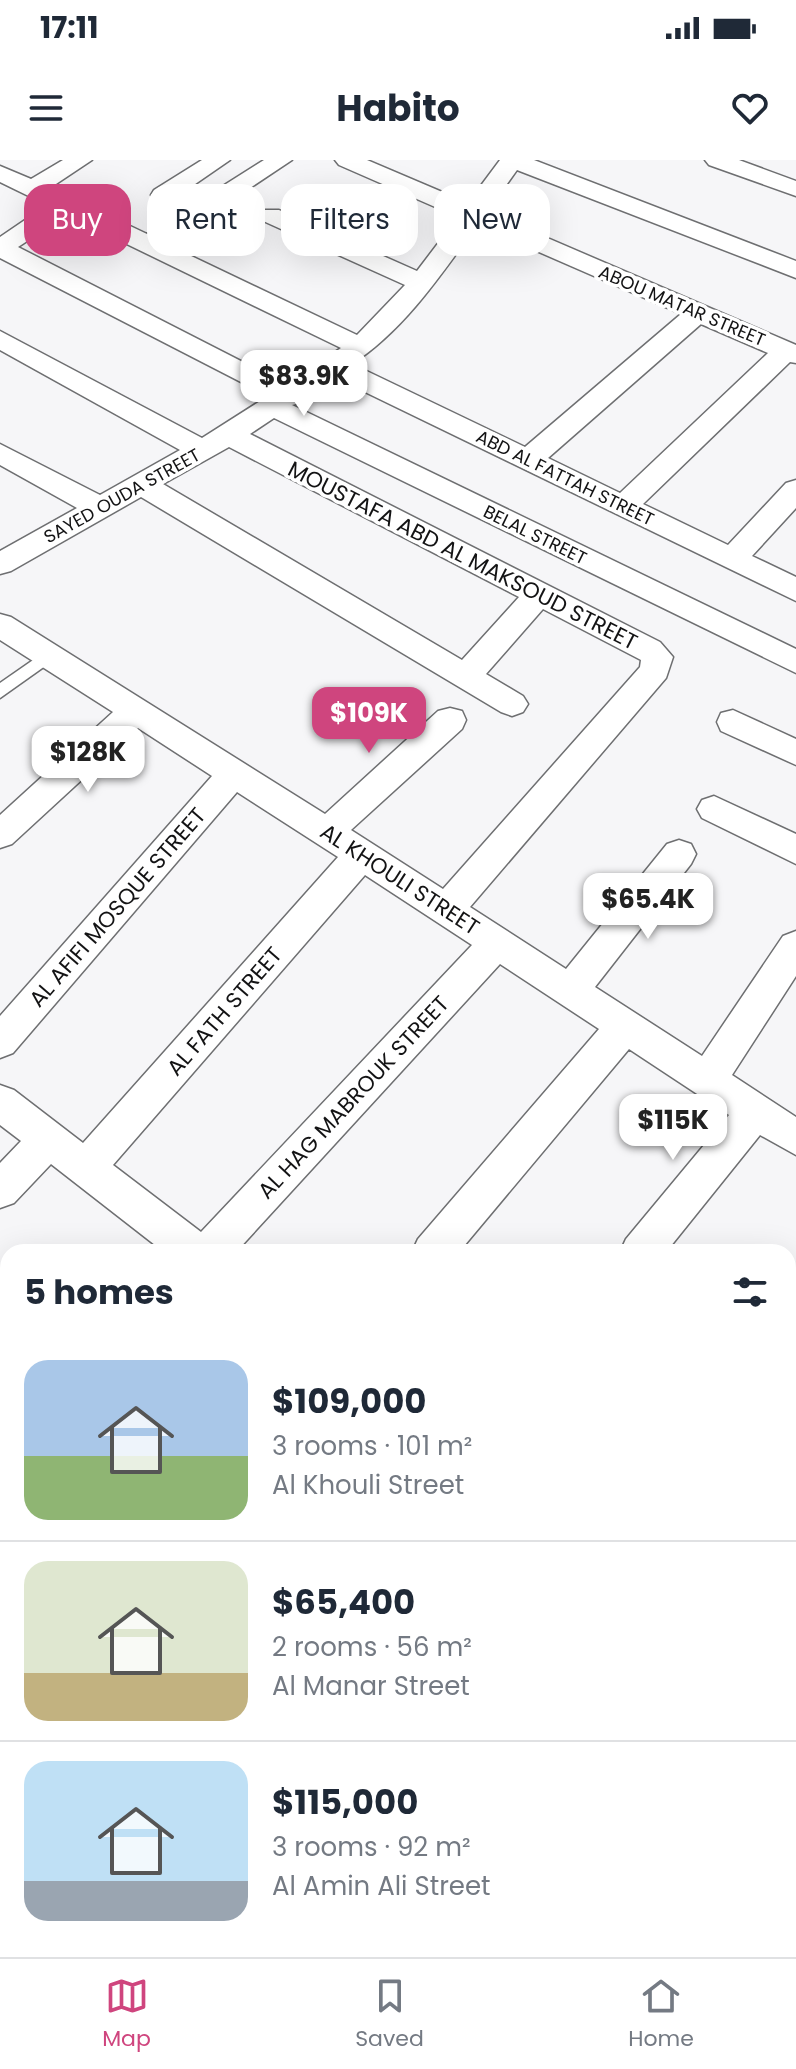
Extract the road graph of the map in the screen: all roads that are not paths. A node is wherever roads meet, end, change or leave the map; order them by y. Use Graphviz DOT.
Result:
graph roads {
  1 [pos="80,160"];
  2 [pos="218,160"];
  3 [pos="280,160"];
  4 [pos="347,160"];
  5 [pos="512,160"];
  6 [pos="717,160"];
  7 [pos="0,173"];
  8 [pos="24,184"];
  9 [pos="40,184"];
  10 [pos="180,184"];
  11 [pos="243,184"];
  12 [pos="494,184"];
  13 [pos="796,189"];
  14 [pos="434,198"];
  15 [pos="270,215"];
  16 [pos="24,232"];
  17 [pos="0,248"];
  18 [pos="550,248"];
  19 [pos="174,256"];
  20 [pos="441,256"];
  21 [pos="796,270"];
  22 [pos="422,283"];
  23 [pos="698,313"];
  24 [pos="0,339"];
  25 [pos="360,347"];
  26 [pos="791,353"];
  27 [pos="334,366"];
  28 [pos="282,402"];
  29 [pos="216,443"];
  30 [pos="0,453"];
  31 [pos="528,460"];
  32 [pos="143,485"];
  33 [pos="796,490"];
  34 [pos="624,506"];
  35 [pos="101,508"];
  36 [pos="732,559"];
  37 [pos="0,564"];
  38 [pos="796,590"];
  39 [pos="539,594"];
  40 [pos="0,625"];
  41 [pos="49,655"];
  42 [pos="796,662"];
  43 [pos="466,676"];
  44 [pos="0,692"];
  45 [pos="512,704"];
  46 [pos="137,710"];
  47 [pos="450,720"];
  48 [pos="733,722"];
  49 [pos="796,753"];
  50 [pos="235,772"];
  51 [pos="714,809"];
  52 [pos="327,832"];
  53 [pos="0,835"];
  54 [pos="796,850"];
  55 [pos="362,854"];
  56 [pos="679,854"];
  57 [pos="447,909"];
  58 [pos="498,942"];
  59 [pos="796,946"];
  60 [pos="571,990"];
  61 [pos="625,1026"];
  62 [pos="0,1042"];
  63 [pos="707,1081"];
  64 [pos="0,1102"];
  65 [pos="755,1112"];
  66 [pos="796,1138"];
  67 [pos="49,1139"];
  68 [pos="86,1168"];
  69 [pos="0,1190"];
  70 [pos="186,1244"];
  71 [pos="216,1244"];
  72 [pos="440,1244"];
  73 [pos="648,1244"];
  1 -- 9 [label="street"];
  2 -- 10 [label="street"];
  3 -- 11 [label="street"];
  4 -- 14 [label="street, ABOU MATAR STREET"];
  5 -- 12 [label="street, SAYED OUDA STREET"];
  5 -- 21 [label="street"];
  6 -- 13 [label="street"];
  7 -- 8 [label="street"];
  15 -- 22 [label="street"];
  16 -- 17 [label="street"];
  17 -- 28 [label="street, BELAL STREET"];
  18 -- 23 [label="street, ABOU MATAR STREET"];
  19 -- 25 [label="street"];
  20 -- 22 [label="street, SAYED OUDA STREET"];
  22 -- 25 [label="street, SAYED OUDA STREET"];
  23 -- 26 [label="street, ABOU MATAR STREET"];
  23 -- 31 [label="street"];
  24 -- 29 [label="street, MOUSTAFA ABD AL MAKSOUD STREET"];
  25 -- 27 [label="street, SAYED OUDA STREET"];
  26 -- 34 [label="street"];
  27 -- 28 [label="street, SAYED OUDA STREET"];
  27 -- 31 [label="street, ABD AL FATTAH STREET"];
  28 -- 29 [label="street, SAYED OUDA STREET"];
  28 -- 42 [label="street, BELAL STREET"];
  29 -- 32 [label="street, SAYED OUDA STREET"];
  29 -- 39 [label="street, MOUSTAFA ABD AL MAKSOUD STREET"];
  30 -- 35 [label="street"];
  31 -- 34 [label="street, ABD AL FATTAH STREET"];
  32 -- 35 [label="street, SAYED OUDA STREET"];
  32 -- 43 [label="street"];
  33 -- 36 [label="street"];
  34 -- 36 [label="street, ABD AL FATTAH STREET"];
  35 -- 37 [label="street, SAYED OUDA STREET"];
  36 -- 38 [label="street, ABD AL FATTAH STREET"];
  39 -- 43 [label="street"];
  39 -- 57 [label="street, MOUSTAFA ABD AL MAKSOUD STREET"];
  40 -- 41 [label="street, AL KHOULI STREET"];
  41 -- 44 [label="lane"];
  41 -- 46 [label="street, AL KHOULI STREET"];
  43 -- 45 [label="street"];
  46 -- 50 [label="street, AL KHOULI STREET"];
  46 -- 53 [label="street"];
  47 -- 52 [label="street"];
  48 -- 49 [label="street"];
  50 -- 52 [label="street, AL KHOULI STREET"];
  50 -- 62 [label="street, AL AFIFI MOSQUE STREET"];
  51 -- 54 [label="street"];
  52 -- 55 [label="street, AL KHOULI STREET"];
  55 -- 57 [label="street, AL KHOULI STREET"];
  55 -- 68 [label="street, AL FATH STREET"];
  56 -- 60 [label="street"];
  57 -- 58 [label="street, AL KHOULI STREET"];
  58 -- 60 [label="street, AL KHOULI STREET"];
  58 -- 71 [label="street, AL HAG MABROUK STREET"];
  59 -- 63 [label="street"];
  60 -- 61 [label="street, AL KHOULI STREET"];
  61 -- 63 [label="street, AL KHOULI STREET"];
  61 -- 72 [label="street"];
  63 -- 65 [label="street, AL KHOULI STREET"];
  64 -- 67 [label="street"];
  65 -- 66 [label="street, AL KHOULI STREET"];
  65 -- 73 [label="street"];
  67 -- 68 [label="street"];
  67 -- 69 [label="street"];
  68 -- 70 [label="street"];
}
